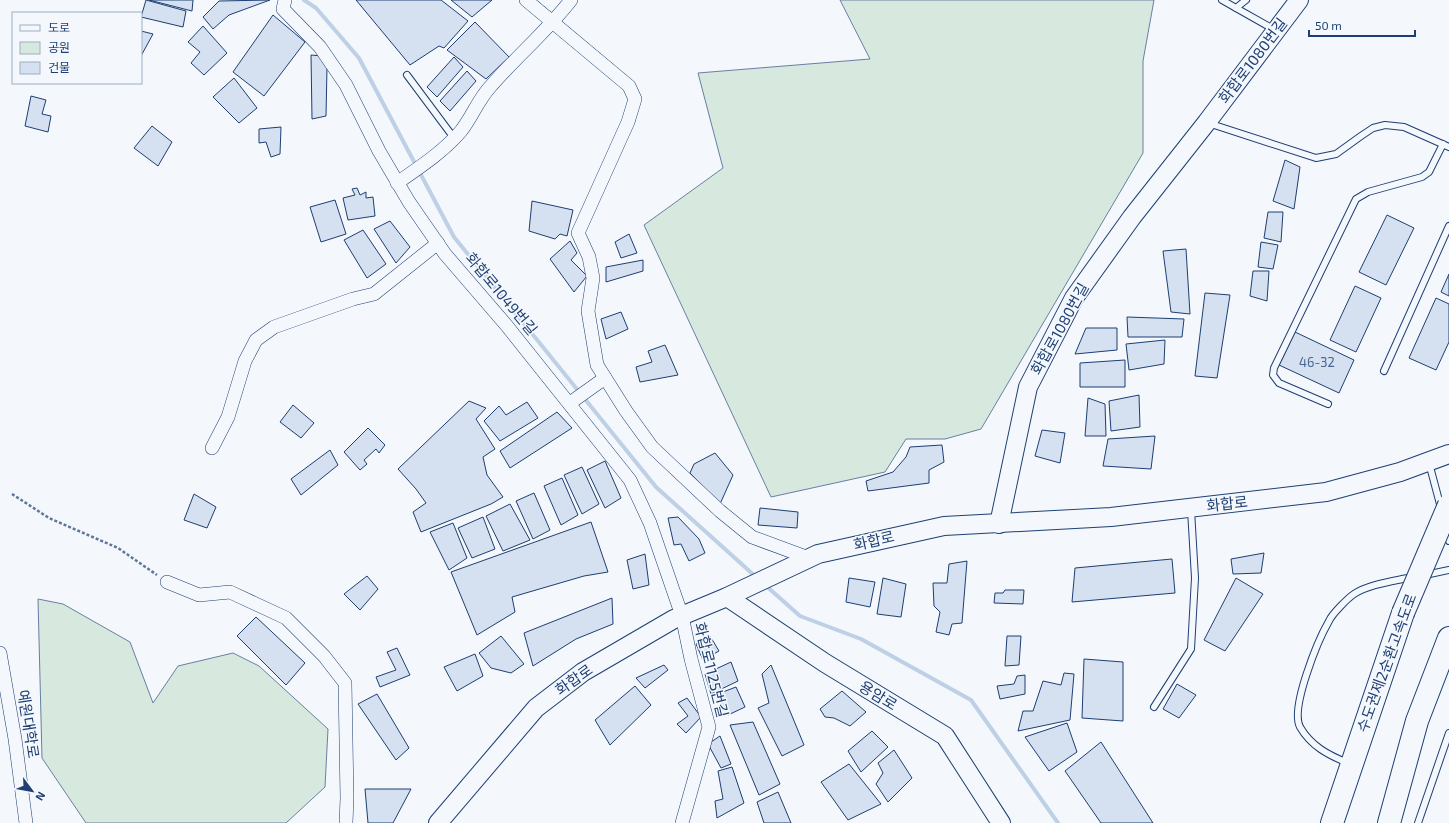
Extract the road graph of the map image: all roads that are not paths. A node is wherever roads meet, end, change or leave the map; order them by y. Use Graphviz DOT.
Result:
graph roads {
  1 [pos="526,0"];
  2 [pos="572,0"];
  3 [pos="1222,0"];
  4 [pos="1246,0"];
  5 [pos="1299,0"];
  6 [pos="282,3"];
  7 [pos="1236,8"];
  8 [pos="554,22"];
  9 [pos="1276,30"];
  10 [pos="408,75"];
  11 [pos="1207,122"];
  12 [pos="454,138"];
  13 [pos="1446,145"];
  14 [pos="397,183"];
  15 [pos="1449,226"];
  16 [pos="438,243"];
  17 [pos="1384,372"];
  18 [pos="602,381"];
  19 [pos="572,402"];
  20 [pos="1328,404"];
  21 [pos="212,448"];
  22 [pos="1449,454"];
  23 [pos="1429,460"];
  24 [pos="1449,505"];
  25 [pos="1191,508"];
  26 [pos="999,524"];
  27 [pos="1449,541"];
  28 [pos="808,558"];
  29 [pos="1449,570"];
  30 [pos="167,582"];
  31 [pos="727,597"];
  32 [pos="682,616"];
  33 [pos="1449,638"];
  34 [pos="0,653"];
  35 [pos="1154,707"];
  36 [pos="1449,733"];
  37 [pos="1352,765"];
  38 [pos="26,823"];
  39 [pos="346,823"];
  40 [pos="438,823"];
  41 [pos="682,823"];
  42 [pos="1001,823"];
  43 [pos="1332,823"];
  44 [pos="1389,823"];
  45 [pos="1418,823"];
  1 -- 8 [label="street"];
  2 -- 8 [label="street"];
  3 -- 7 [label="lane"];
  4 -- 7 [label="lane"];
  5 -- 9 [label="main road, 화합로1080번길"];
  6 -- 14 [label="street, 화합로1049번길"];
  7 -- 9 [label="lane"];
  8 -- 12 [label="street"];
  8 -- 18 [label="street"];
  9 -- 11 [label="main road, 화합로1080번길"];
  10 -- 12 [label="lane"];
  11 -- 13 [label="lane, 화합로1080번길"];
  11 -- 26 [label="main road, 화합로1080번길"];
  12 -- 14 [label="street"];
  13 -- 20 [label="lane"];
  14 -- 16 [label="street, 화합로1049번길"];
  15 -- 17 [label="lane"];
  16 -- 19 [label="street, 화합로1049번길"];
  16 -- 21 [label="street"];
  18 -- 19 [label="street"];
  18 -- 28 [label="street"];
  19 -- 32 [label="street, 화합로1049번길"];
  22 -- 23 [label="main road, 화합로"];
  23 -- 25 [label="main road, 화합로"];
  23 -- 27 [label="lane"];
  24 -- 37 [label="highway, 수도권제2순환고속도로, bridge"];
  25 -- 26 [label="main road, 화합로"];
  25 -- 35 [label="lane"];
  26 -- 28 [label="main road, 화합로"];
  28 -- 31 [label="main road, 화합로"];
  29 -- 37 [label="lane"];
  30 -- 39 [label="street"];
  31 -- 32 [label="main road, 화합로"];
  31 -- 42 [label="main road, 용암로"];
  32 -- 40 [label="main road, 화합로"];
  32 -- 41 [label="street, 화합로1125번길"];
  33 -- 44 [label="highway"];
  34 -- 38 [label="street, 예원대학로"];
  36 -- 45 [label="lane"];
  37 -- 43 [label="highway, 수도권제2순환고속도로"];
}
